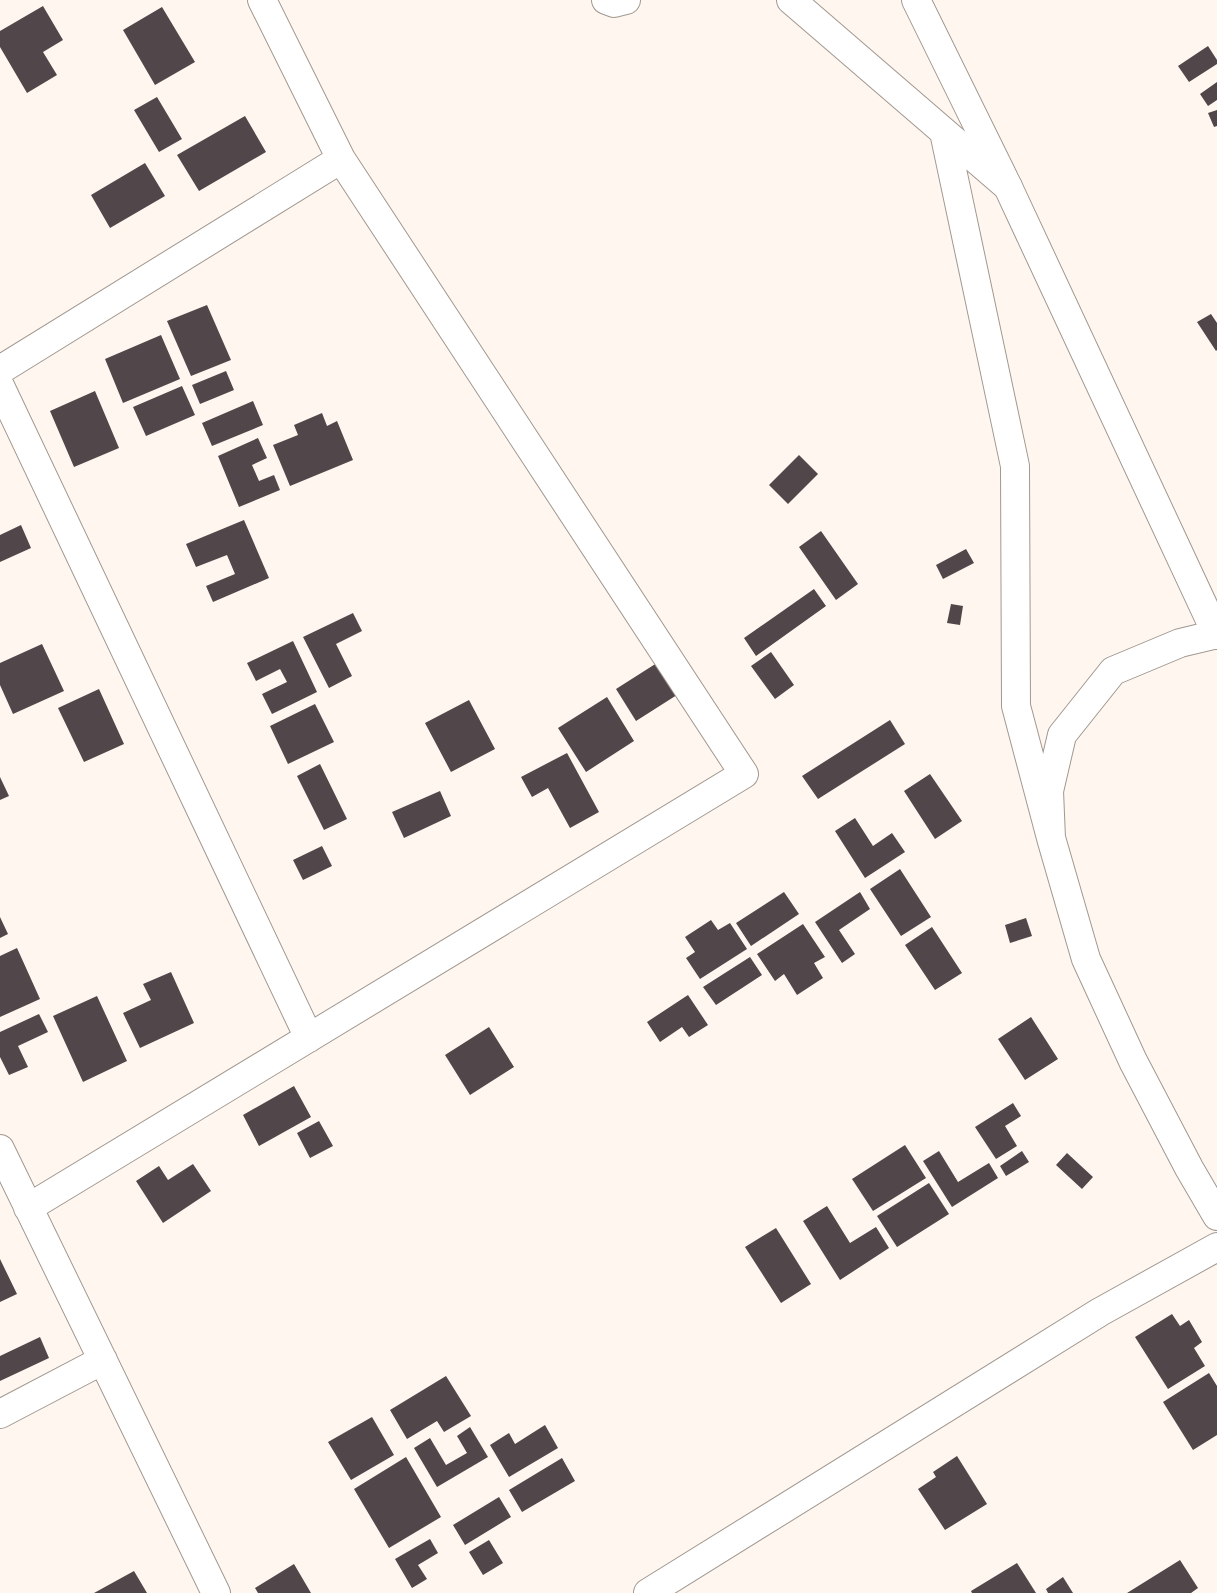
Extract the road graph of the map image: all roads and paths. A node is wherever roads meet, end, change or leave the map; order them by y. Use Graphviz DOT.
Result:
graph roads {
  1 [pos="262,0"];
  2 [pos="606,0"];
  3 [pos="626,0"];
  4 [pos="791,0"];
  5 [pos="916,0"];
  6 [pos="944,132"];
  7 [pos="341,159"];
  8 [pos="1008,187"];
  9 [pos="0,370"];
  10 [pos="0,386"];
  11 [pos="1217,634"];
  12 [pos="1051,838"];
  13 [pos="309,1038"];
  14 [pos="0,1149"];
  15 [pos="28,1208"];
  16 [pos="1217,1216"];
  17 [pos="1217,1247"];
  18 [pos="102,1360"];
  19 [pos="0,1414"];
  20 [pos="216,1593"];
  21 [pos="648,1593"];
  1 -- 7 [label="main road"];
  2 -- 3 [label="main road"];
  4 -- 6 [label="main road"];
  5 -- 8 [label="main road"];
  6 -- 8 [label="main road"];
  6 -- 12 [label="main road"];
  7 -- 9 [label="main road"];
  7 -- 13 [label="main road"];
  8 -- 11 [label="main road"];
  10 -- 13 [label="main road"];
  11 -- 12 [label="main road"];
  12 -- 16 [label="main road"];
  13 -- 15 [label="main road"];
  14 -- 15 [label="main road"];
  15 -- 18 [label="main road"];
  17 -- 21 [label="main road"];
  18 -- 19 [label="main road"];
  18 -- 20 [label="main road"];
}
